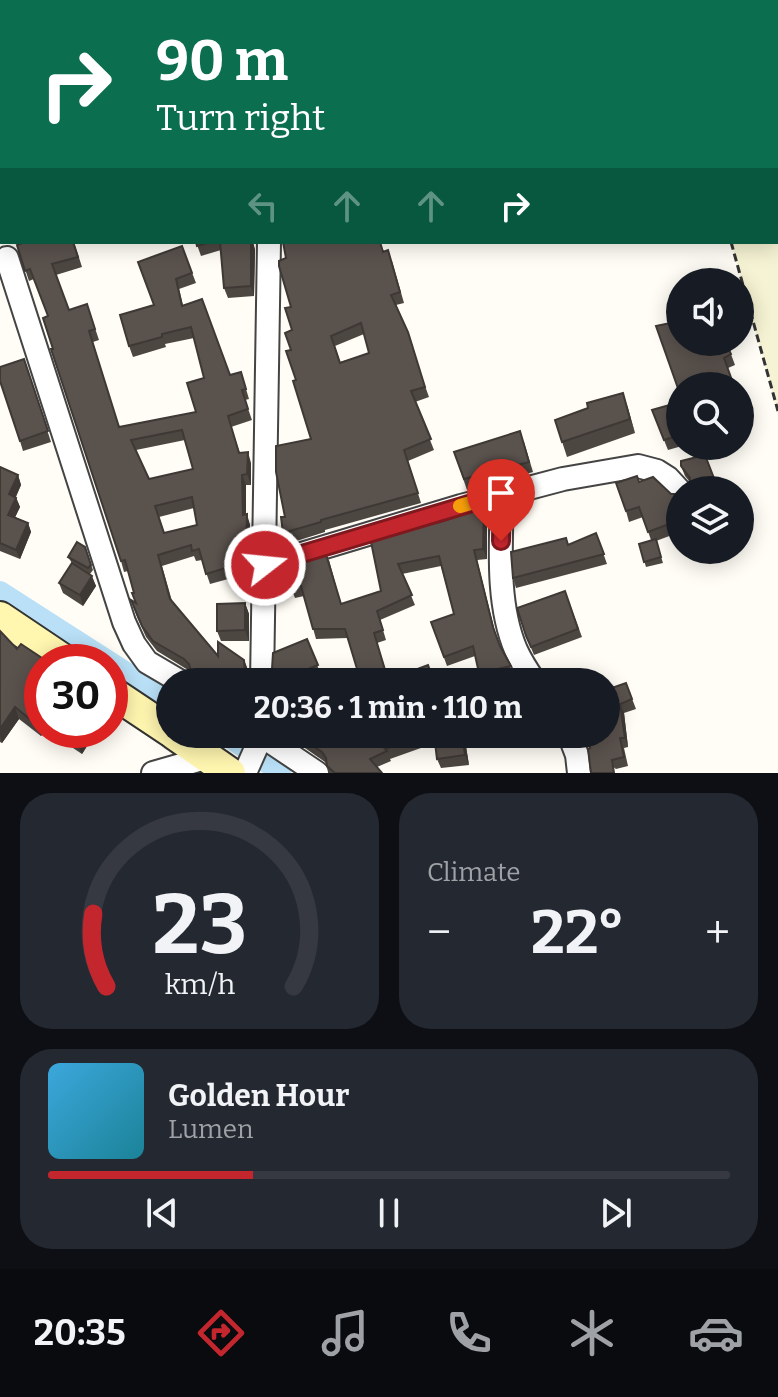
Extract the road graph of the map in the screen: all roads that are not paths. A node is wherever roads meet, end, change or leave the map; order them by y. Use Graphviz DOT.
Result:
graph roads {
  1 [pos="269,244"];
  2 [pos="7,258"];
  3 [pos="666,477"];
  4 [pos="502,494"];
  5 [pos="265,565"];
  6 [pos="0,617"];
  7 [pos="40,644"];
  8 [pos="157,668"];
  9 [pos="262,668"];
  10 [pos="527,668"];
  11 [pos="128,703"];
  12 [pos="156,722"];
  13 [pos="195,748"];
  14 [pos="574,748"];
  15 [pos="229,770"];
  16 [pos="153,773"];
  17 [pos="317,773"];
  18 [pos="579,773"];
  1 -- 5 [label="street"];
  2 -- 8 [label="street"];
  3 -- 4 [label="street"];
  4 -- 5 [label="street"];
  4 -- 10 [label="street"];
  5 -- 9 [label="street"];
  6 -- 7 [label="main road"];
  11 -- 12 [label="main road"];
  13 -- 15 [label="main road"];
  14 -- 18 [label="street"];
  15 -- 16 [label="street"];
  15 -- 17 [label="street"];
}
